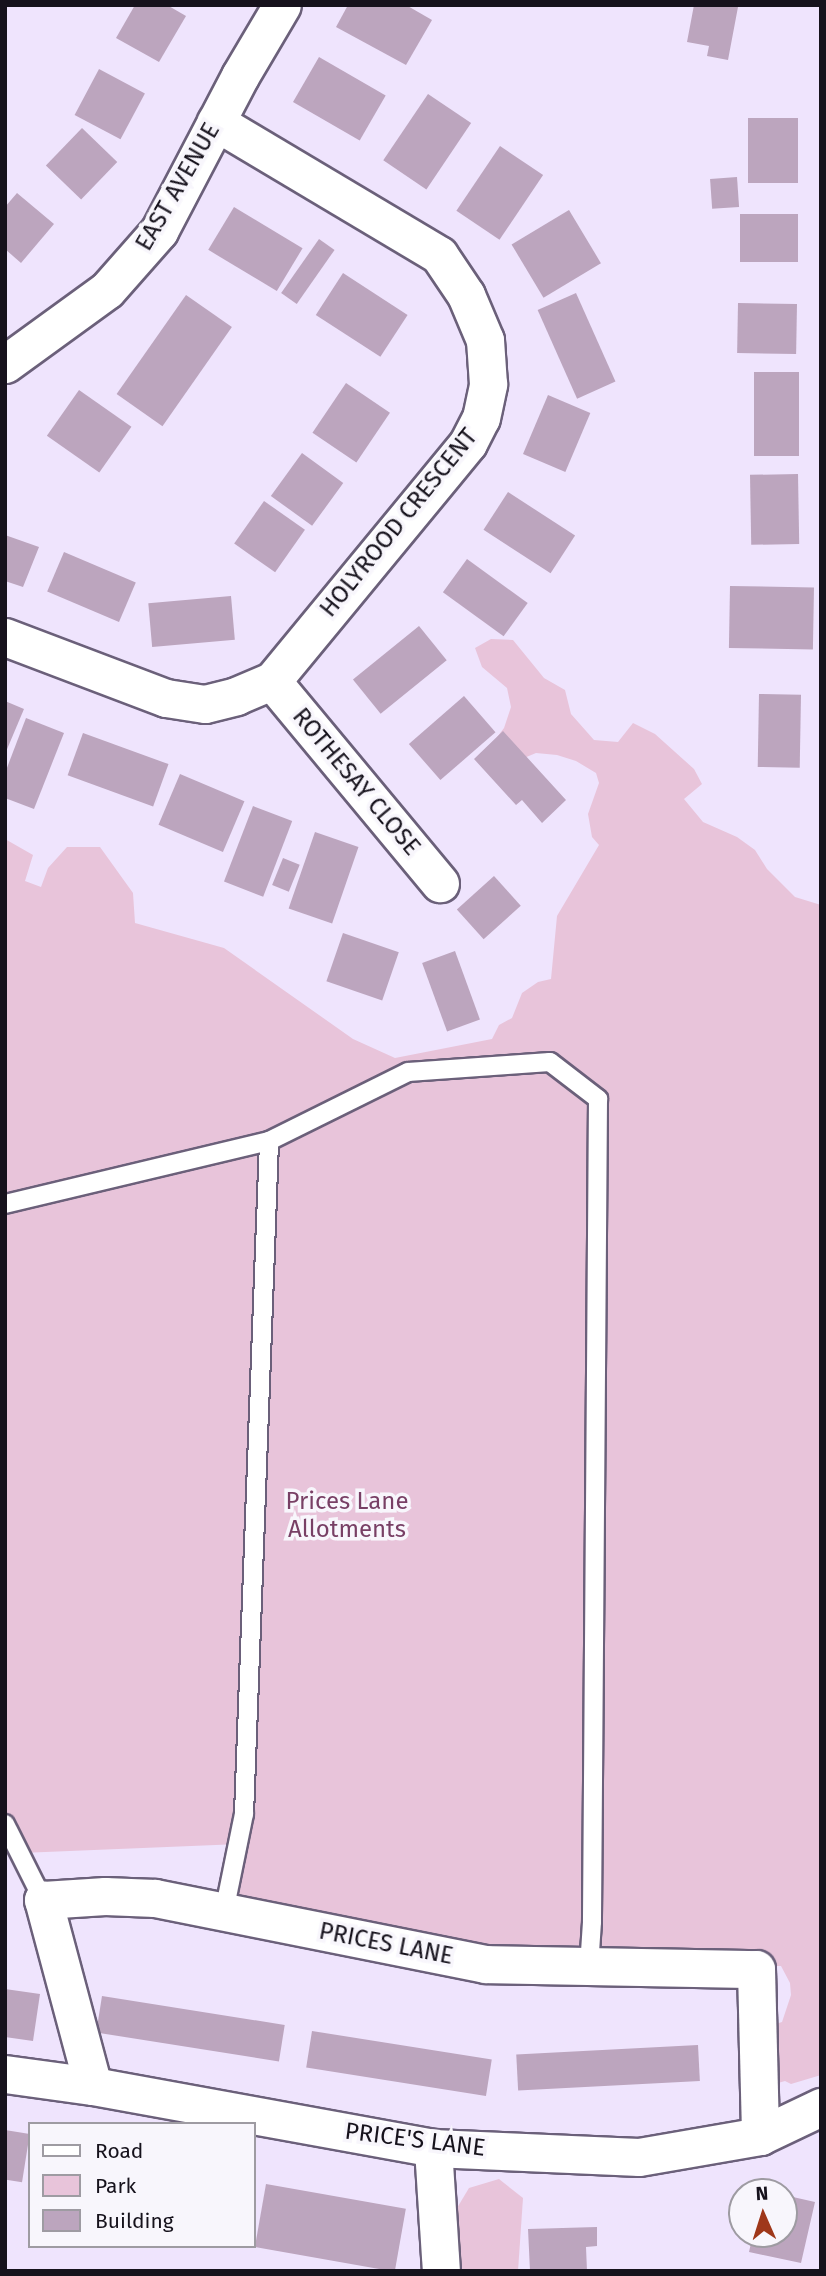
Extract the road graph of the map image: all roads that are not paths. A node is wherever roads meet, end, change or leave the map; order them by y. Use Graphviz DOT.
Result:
graph roads {
  1 [pos="282,5"];
  2 [pos="216,122"];
  3 [pos="5,364"];
  4 [pos="5,638"];
  5 [pos="272,681"];
  6 [pos="440,883"];
  7 [pos="270,1141"];
  8 [pos="5,1204"];
  9 [pos="5,1824"];
  10 [pos="43,1900"];
  11 [pos="224,1912"];
  12 [pos="589,1967"];
  13 [pos="5,2074"];
  14 [pos="93,2086"];
  15 [pos="821,2107"];
  16 [pos="760,2136"];
  17 [pos="433,2148"];
  18 [pos="441,2271"];
  1 -- 2 [label="street, EAST AVENUE"];
  2 -- 3 [label="street, EAST AVENUE"];
  2 -- 5 [label="street, HOLYROOD CRESCENT"];
  4 -- 5 [label="street, HOLYROOD CRESCENT"];
  5 -- 6 [label="street, ROTHESAY CLOSE"];
  7 -- 8 [label="lane"];
  7 -- 11 [label="lane"];
  7 -- 12 [label="lane"];
  9 -- 10 [label="lane"];
  10 -- 11 [label="street, PRICES LANE"];
  10 -- 14 [label="street"];
  11 -- 12 [label="street, PRICES LANE"];
  12 -- 16 [label="street, PRICES LANE"];
  13 -- 14 [label="street, PRICE'S LANE"];
  14 -- 17 [label="street, PRICE'S LANE"];
  15 -- 16 [label="street, PRICE'S LANE"];
  16 -- 17 [label="street, PRICE'S LANE"];
  17 -- 18 [label="street"];
}
